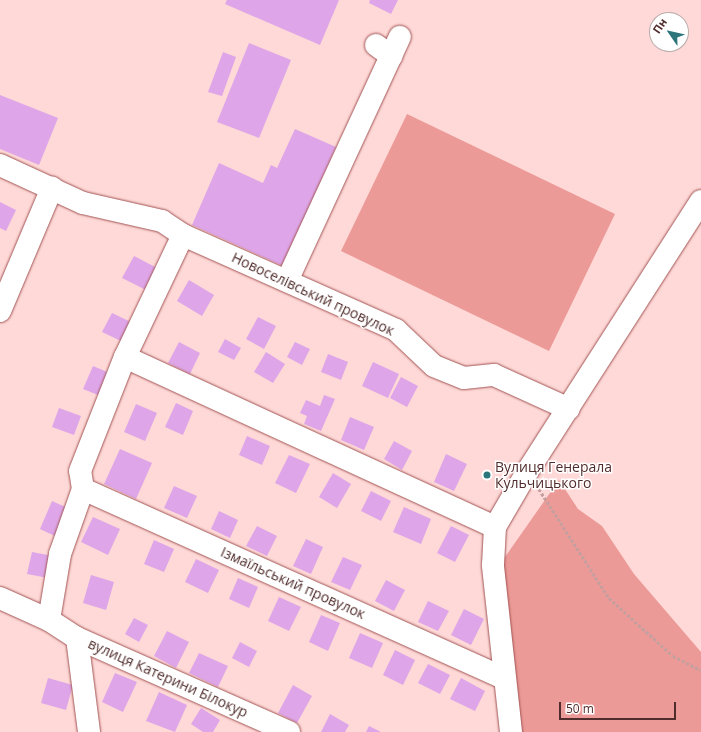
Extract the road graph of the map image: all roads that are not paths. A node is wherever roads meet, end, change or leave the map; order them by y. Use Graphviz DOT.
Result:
graph roads {
  1 [pos="389,46"];
  2 [pos="0,165"];
  3 [pos="52,188"];
  4 [pos="701,201"];
  5 [pos="183,236"];
  6 [pos="287,281"];
  7 [pos="0,311"];
  8 [pos="125,357"];
  9 [pos="569,409"];
  10 [pos="83,489"];
  11 [pos="495,526"];
  12 [pos="0,598"];
  13 [pos="49,620"];
  14 [pos="77,638"];
  15 [pos="503,678"];
  16 [pos="86,710"];
  17 [pos="75,732"];
  18 [pos="89,732"];
  19 [pos="289,732"];
  20 [pos="511,732"];
  1 -- 6 [label="street"];
  2 -- 3 [label="street, Новоселівський провулок"];
  3 -- 5 [label="street, Новоселівський провулок"];
  3 -- 7 [label="street"];
  4 -- 9 [label="street"];
  5 -- 6 [label="street, Новоселівський провулок"];
  5 -- 8 [label="street"];
  6 -- 9 [label="street, Новоселівський провулок"];
  8 -- 10 [label="street"];
  8 -- 11 [label="street"];
  9 -- 11 [label="street"];
  10 -- 13 [label="street"];
  10 -- 15 [label="street, Ізмаїльський провулок"];
  11 -- 15 [label="street"];
  12 -- 13 [label="street, вулиця Катерини Білокур"];
  13 -- 14 [label="street, вулиця Катерини Білокур"];
  14 -- 16 [label="street"];
  14 -- 19 [label="street, вулиця Катерини Білокур"];
  15 -- 20 [label="street"];
  16 -- 17 [label="street"];
  16 -- 18 [label="street"];
}
